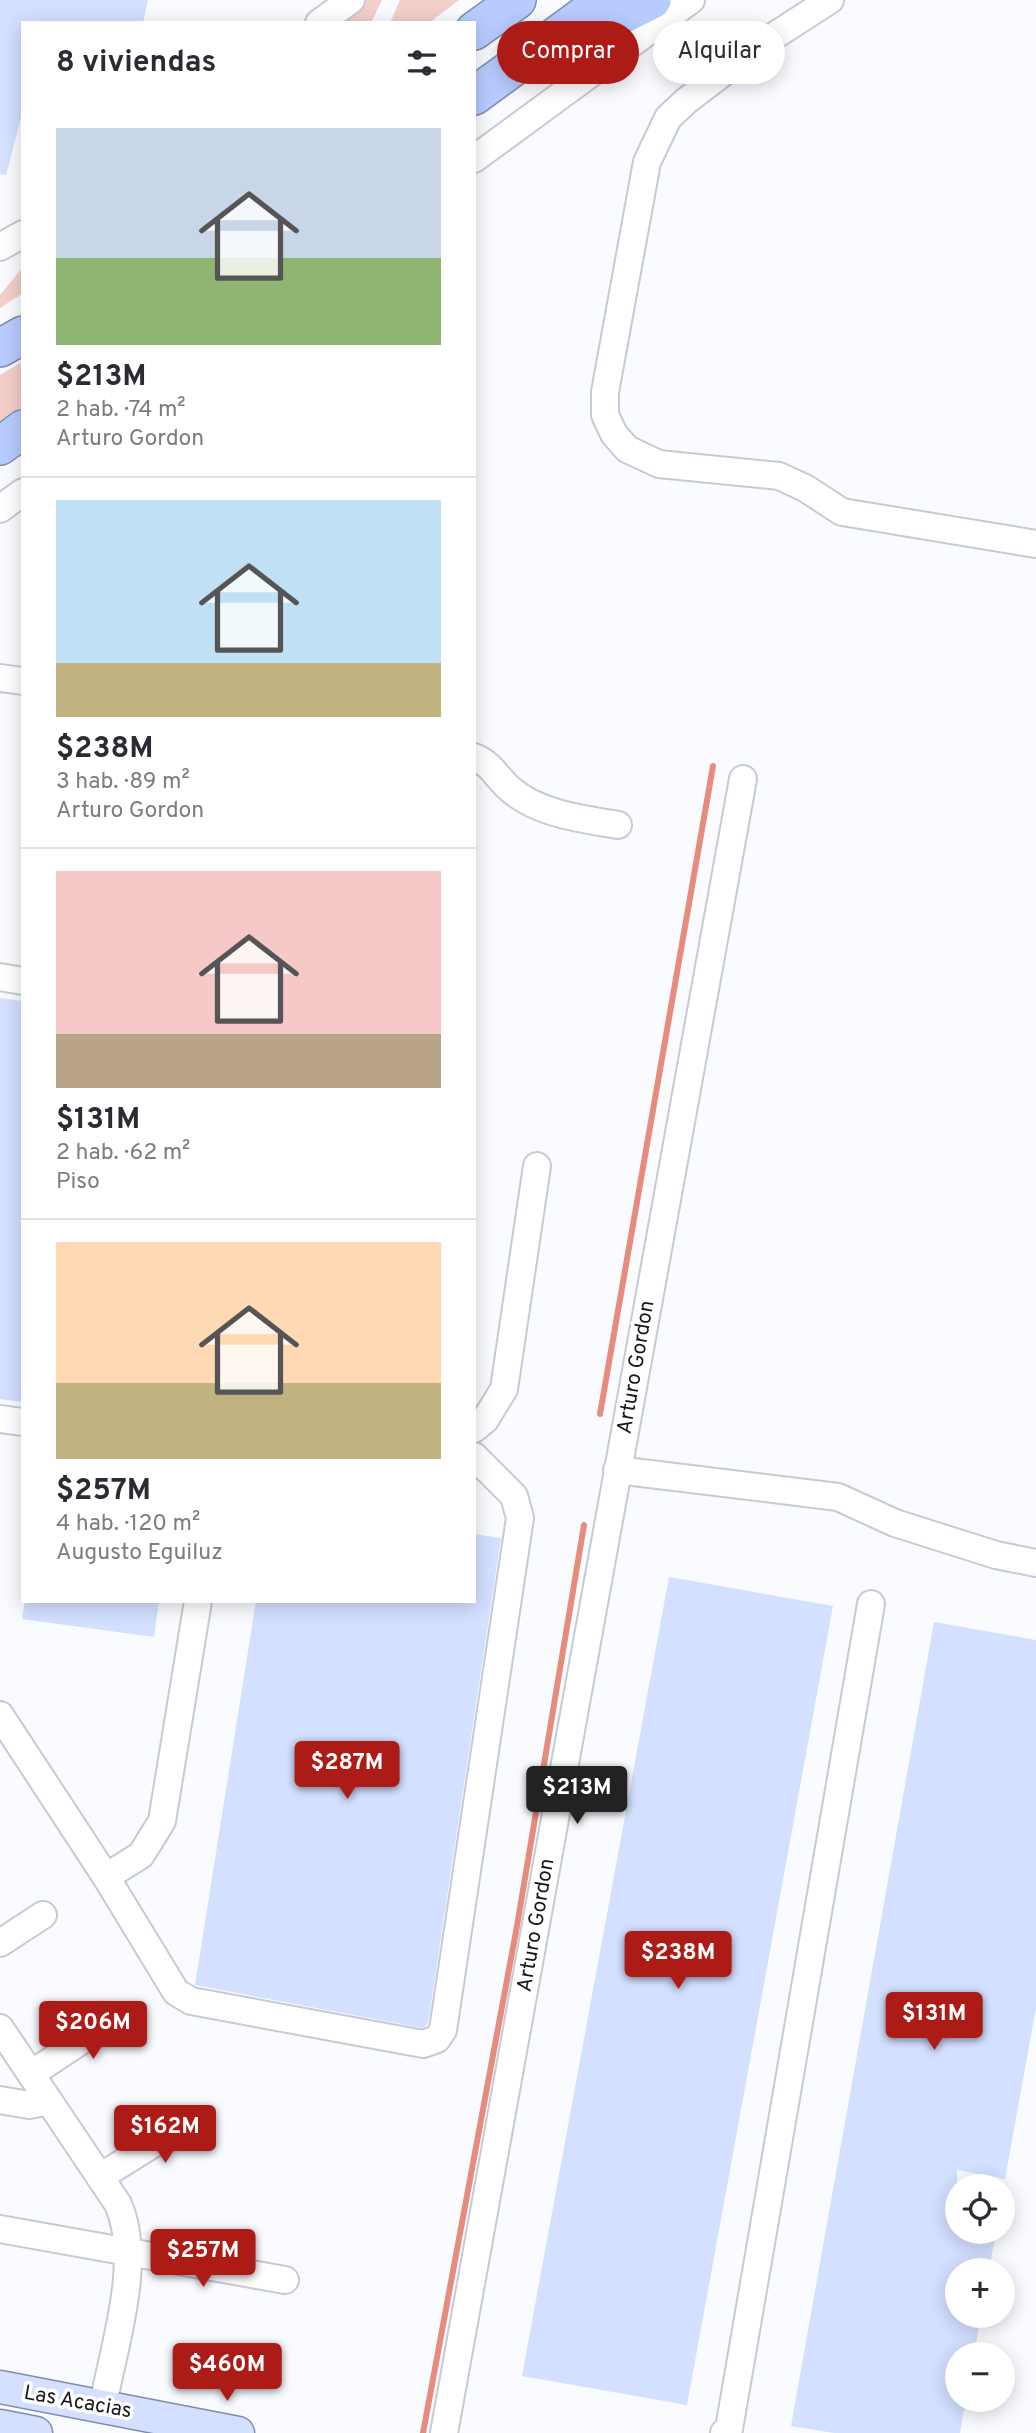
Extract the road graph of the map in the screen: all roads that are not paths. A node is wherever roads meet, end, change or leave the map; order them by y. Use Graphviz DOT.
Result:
graph roads {
  1 [pos="351,0"];
  2 [pos="517,0"];
  3 [pos="605,0"];
  4 [pos="652,0"];
  5 [pos="691,0"];
  6 [pos="831,0"];
  7 [pos="322,21"];
  8 [pos="576,21"];
  9 [pos="608,21"];
  10 [pos="476,30"];
  11 [pos="497,79"];
  12 [pos="476,95"];
  13 [pos="476,158"];
  14 [pos="21,235"];
  15 [pos="0,247"];
  16 [pos="21,336"];
  17 [pos="0,348"];
  18 [pos="21,430"];
  19 [pos="0,446"];
  20 [pos="21,493"];
  21 [pos="0,509"];
  22 [pos="1036,544"];
  23 [pos="0,678"];
  24 [pos="21,681"];
  25 [pos="476,758"];
  26 [pos="743,779"];
  27 [pos="618,825"];
  28 [pos="0,977"];
  29 [pos="21,981"];
  30 [pos="537,1166"];
  31 [pos="0,1419"];
  32 [pos="21,1422"];
  33 [pos="476,1427"];
  34 [pos="476,1457"];
  35 [pos="617,1470"];
  36 [pos="1036,1563"];
  37 [pos="198,1603"];
  38 [pos="871,1604"];
  39 [pos="0,1715"];
  40 [pos="106,1877"];
  41 [pos="43,1915"];
  42 [pos="0,1943"];
  43 [pos="111,2021"];
  44 [pos="0,2028"];
  45 [pos="31,2074"];
  46 [pos="0,2100"];
  47 [pos="49,2101"];
  48 [pos="185,2124"];
  49 [pos="100,2177"];
  50 [pos="0,2229"];
  51 [pos="129,2253"];
  52 [pos="285,2280"];
  53 [pos="0,2387"];
  54 [pos="103,2405"];
  55 [pos="0,2426"];
  56 [pos="204,2429"];
  57 [pos="728,2432"];
  58 [pos="36,2433"];
  59 [pos="238,2433"];
  60 [pos="444,2433"];
  1 -- 7 [label="street"];
  2 -- 10 [label="highway"];
  3 -- 8 [label="highway"];
  4 -- 9 [label="highway"];
  5 -- 13 [label="street"];
  6 -- 22 [label="street"];
  11 -- 12 [label="highway"];
  14 -- 15 [label="street"];
  16 -- 17 [label="highway"];
  18 -- 19 [label="highway"];
  20 -- 21 [label="street"];
  23 -- 24 [label="street"];
  25 -- 27 [label="street"];
  26 -- 35 [label="street, Arturo Gordon"];
  28 -- 29 [label="street"];
  30 -- 33 [label="street"];
  31 -- 32 [label="street"];
  34 -- 40 [label="street"];
  35 -- 36 [label="street"];
  35 -- 60 [label="street, Arturo Gordon"];
  37 -- 40 [label="street"];
  38 -- 57 [label="street"];
  39 -- 40 [label="street"];
  41 -- 42 [label="street"];
  43 -- 45 [label="street"];
  44 -- 45 [label="street"];
  45 -- 47 [label="street"];
  46 -- 47 [label="street"];
  47 -- 49 [label="street"];
  48 -- 49 [label="street"];
  49 -- 51 [label="street"];
  50 -- 51 [label="street"];
  51 -- 52 [label="street"];
  51 -- 54 [label="street"];
  53 -- 54 [label="main road, Las Acacias"];
  54 -- 56 [label="main road, Las Acacias"];
  55 -- 58 [label="main road, Las Acacias"];
  56 -- 59 [label="main road, Las Acacias"];
}
